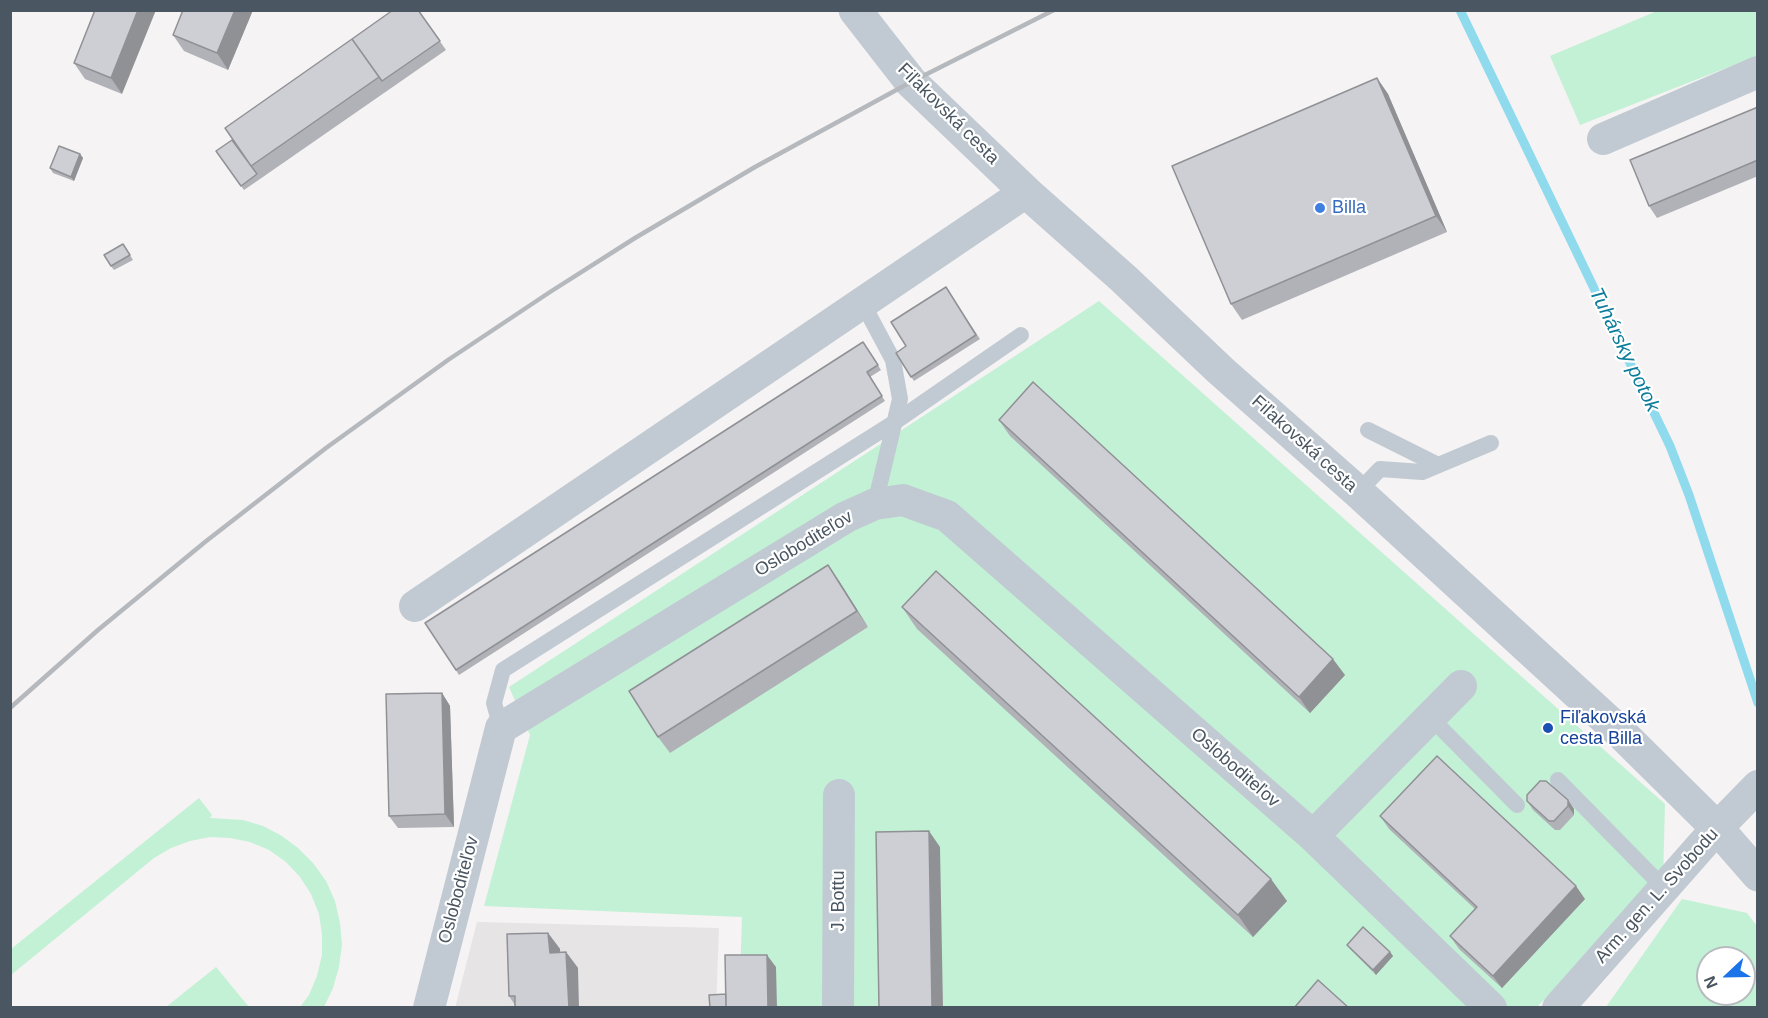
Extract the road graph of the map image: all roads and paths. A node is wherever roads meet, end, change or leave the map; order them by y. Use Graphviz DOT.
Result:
graph roads {
  1 [pos="855,10"];
  2 [pos="1758,72"];
  3 [pos="1604,139"];
  4 [pos="1026,192"];
  5 [pos="862,302"];
  6 [pos="1021,335"];
  7 [pos="895,422"];
  8 [pos="1368,430"];
  9 [pos="1491,443"];
  10 [pos="1441,464"];
  11 [pos="1369,480"];
  12 [pos="875,504"];
  13 [pos="415,606"];
  14 [pos="1461,686"];
  15 [pos="1430,717"];
  16 [pos="501,728"];
  17 [pos="1558,780"];
  18 [pos="1758,786"];
  19 [pos="839,795"];
  20 [pos="1516,805"];
  21 [pos="1717,828"];
  22 [pos="1313,836"];
  23 [pos="1758,875"];
  24 [pos="1664,888"];
  25 [pos="429,1008"];
  26 [pos="838,1008"];
  27 [pos="1491,1008"];
  28 [pos="1558,1008"];
  1 -- 4 [label="street, Fiľakovská cesta"];
  2 -- 3 [label="street"];
  4 -- 5 [label="street"];
  4 -- 11 [label="street, Fiľakovská cesta"];
  5 -- 7 [label="lane"];
  5 -- 13 [label="street"];
  6 -- 7 [label="lane"];
  7 -- 12 [label="lane"];
  7 -- 16 [label="lane"];
  8 -- 10 [label="lane"];
  9 -- 10 [label="lane"];
  10 -- 11 [label="lane"];
  11 -- 21 [label="street, Fiľakovská cesta"];
  12 -- 16 [label="street, Osloboditeľov"];
  12 -- 22 [label="street, Osloboditeľov"];
  14 -- 15 [label="street"];
  15 -- 20 [label="lane"];
  15 -- 22 [label="street"];
  16 -- 25 [label="street, Osloboditeľov"];
  17 -- 24 [label="lane"];
  18 -- 21 [label="street, Arm. gen. L. Svobodu"];
  19 -- 26 [label="street, J. Bottu"];
  21 -- 23 [label="street, Fiľakovská cesta"];
  21 -- 24 [label="street, Arm. gen. L. Svobodu"];
  22 -- 27 [label="street, Osloboditeľov"];
  24 -- 28 [label="street, Arm. gen. L. Svobodu"];
}
